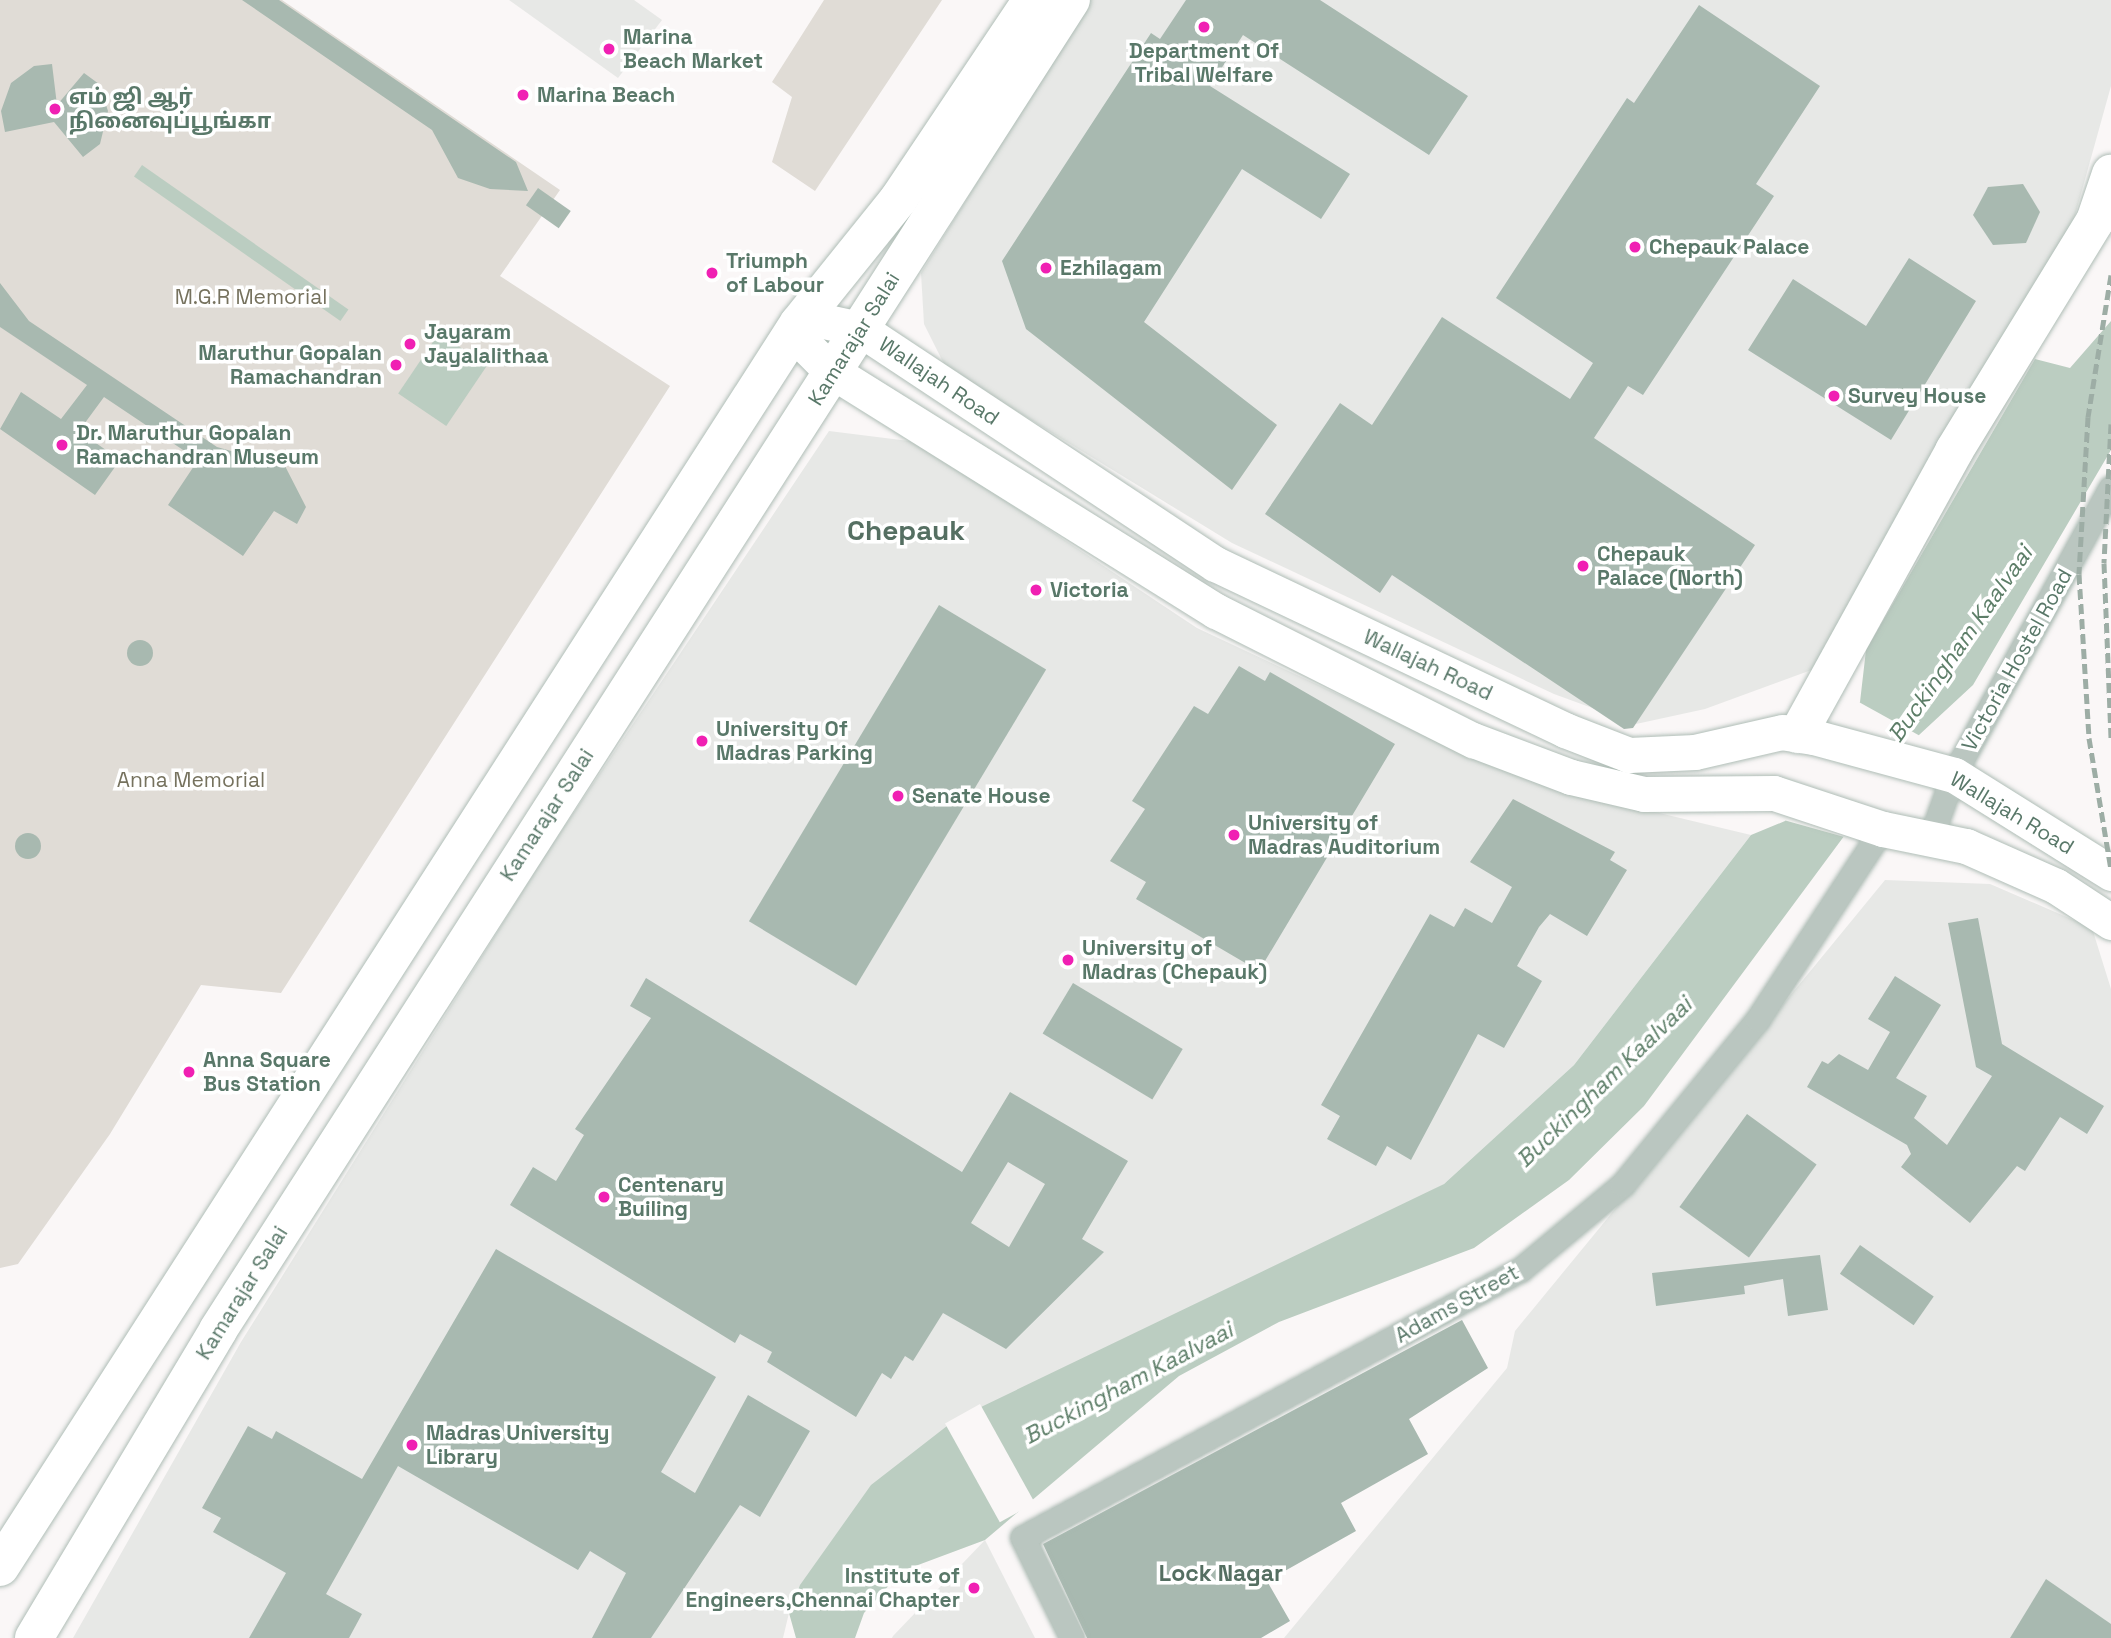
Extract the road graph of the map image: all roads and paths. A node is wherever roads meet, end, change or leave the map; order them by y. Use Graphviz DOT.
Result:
graph roads {
  1 [pos="1032,0"];
  2 [pos="1071,0"];
  3 [pos="2111,174"];
  4 [pos="799,323"];
  5 [pos="860,329"];
  6 [pos="830,370"];
  7 [pos="2111,488"];
  8 [pos="1806,736"];
  9 [pos="1954,775"];
  10 [pos="1883,829"];
  11 [pos="1932,836"];
  12 [pos="2111,873"];
  13 [pos="2111,922"];
  14 [pos="0,1567"];
  15 [pos="34,1638"];
  16 [pos="1072,1638"];
  1 -- 4 [label="main road, Kamarajar Salai"];
  2 -- 5 [label="main road, Kamarajar Salai"];
  3 -- 8 [label="main road"];
  4 -- 5 [label="main road, Wallajah Road"];
  4 -- 6 [label="main road"];
  4 -- 14 [label="main road, Kamarajar Salai"];
  5 -- 6 [label="main road, Kamarajar Salai"];
  5 -- 8 [label="main road, Wallajah Road"];
  6 -- 10 [label="main road, Wallajah Road"];
  6 -- 15 [label="main road, Kamarajar Salai"];
  7 -- 9 [label="street, Victoria Hostel Road"];
  8 -- 9 [label="main road, Wallajah Road"];
  9 -- 11 [label="street, Victoria Hostel Road"];
  9 -- 12 [label="main road, Wallajah Road"];
  10 -- 11 [label="main road, Wallajah Road"];
  10 -- 16 [label="street, Adams Street"];
  11 -- 13 [label="main road, Wallajah Road"];
}
